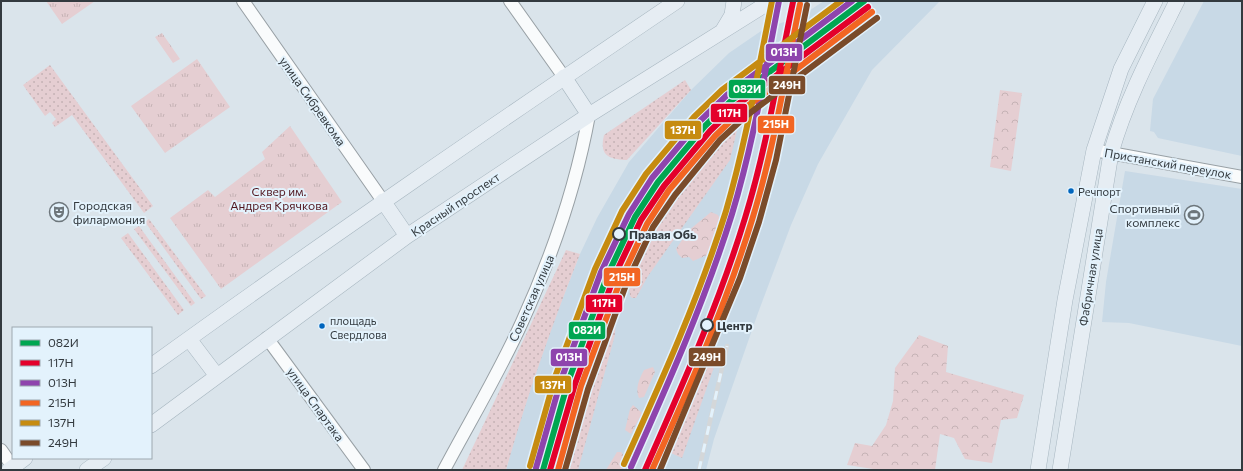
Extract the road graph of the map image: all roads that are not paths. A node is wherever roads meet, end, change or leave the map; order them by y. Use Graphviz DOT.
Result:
graph roads {
  1 [pos="243,1"];
  2 [pos="510,1"];
  3 [pos="677,1"];
  4 [pos="734,1"];
  5 [pos="771,1"];
  6 [pos="1155,1"];
  7 [pos="1177,1"];
  8 [pos="723,31"];
  9 [pos="564,77"];
  10 [pos="589,115"];
  11 [pos="1094,150"];
  12 [pos="1111,153"];
  13 [pos="1242,177"];
  14 [pos="384,201"];
  15 [pos="407,236"];
  16 [pos="267,338"];
  17 [pos="190,339"];
  18 [pos="152,365"];
  19 [pos="217,376"];
  20 [pos="152,424"];
  21 [pos="1,450"];
  22 [pos="24,459"];
  23 [pos="103,459"];
  24 [pos="12,469"];
  25 [pos="87,470"];
  26 [pos="364,470"];
  27 [pos="444,470"];
  28 [pos="1038,470"];
  29 [pos="1060,470"];
  1 -- 14 [label="street, улица Сибревкома"];
  2 -- 9 [label="street"];
  3 -- 9 [label="main road"];
  4 -- 8 [label="main road"];
  5 -- 8 [label="main road, Красный проспект"];
  6 -- 11 [label="main road, Фабричная улица"];
  7 -- 12 [label="main road, Фабричная улица"];
  8 -- 10 [label="main road, Красный проспект"];
  9 -- 10 [label="main road"];
  9 -- 14 [label="main road"];
  10 -- 15 [label="main road, Красный проспект"];
  10 -- 27 [label="street, Советская улица"];
  11 -- 12 [label="street, Пристанский переулок"];
  11 -- 28 [label="main road, Фабричная улица"];
  12 -- 13 [label="street, Пристанский переулок"];
  12 -- 29 [label="main road, Фабричная улица"];
  14 -- 15 [label="main road"];
  14 -- 17 [label="main road"];
  15 -- 16 [label="main road, Красный проспект"];
  16 -- 19 [label="main road, Красный проспект"];
  16 -- 26 [label="street, улица Спартака"];
  17 -- 18 [label="main road"];
  17 -- 19 [label="main road"];
  19 -- 20 [label="main road, Красный проспект"];
  21 -- 24 [label="street"];
  22 -- 24 [label="main road"];
  23 -- 25 [label="main road"];
}
